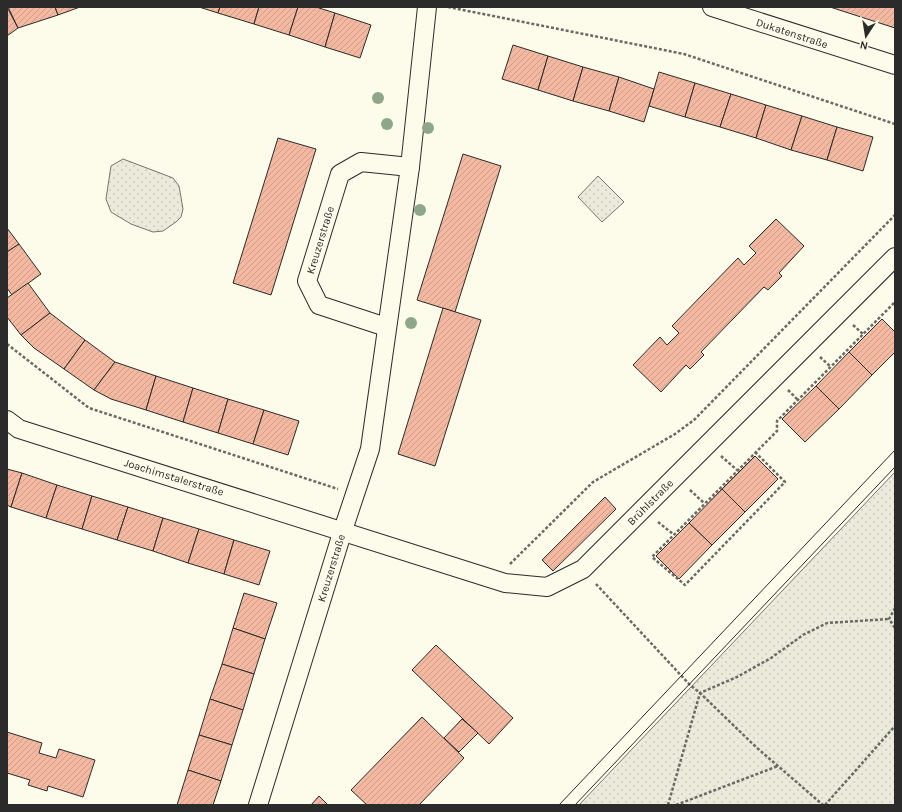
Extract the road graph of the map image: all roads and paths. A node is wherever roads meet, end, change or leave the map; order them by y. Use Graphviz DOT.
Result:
graph roads {
  1 [pos="427,7"];
  2 [pos="448,7"];
  3 [pos="712,7"];
  4 [pos="895,66"];
  5 [pos="895,124"];
  6 [pos="410,167"];
  7 [pos="895,215"];
  8 [pos="895,256"];
  9 [pos="895,302"];
  10 [pos="386,327"];
  11 [pos="856,327"];
  12 [pos="863,334"];
  13 [pos="7,344"];
  14 [pos="825,361"];
  15 [pos="831,367"];
  16 [pos="792,394"];
  17 [pos="798,400"];
  18 [pos="7,420"];
  19 [pos="755,452"];
  20 [pos="354,495"];
  21 [pos="343,530"];
  22 [pos="508,566"];
  23 [pos="583,569"];
  24 [pos="895,608"];
  25 [pos="888,619"];
  26 [pos="895,628"];
  27 [pos="700,693"];
  28 [pos="895,726"];
  29 [pos="779,766"];
  30 [pos="258,805"];
  31 [pos="668,805"];
  32 [pos="676,805"];
  33 [pos="824,805"];
  1 -- 6 [label="street, Kreuzerstraße"];
  2 -- 5 [label="path"];
  3 -- 4 [label="street, Dukatenstraße"];
  6 -- 10 [label="street, Kreuzerstraße"];
  6 -- 10 [label="street, Kreuzerstraße"];
  7 -- 22 [label="path"];
  8 -- 23 [label="street, Brühlstraße"];
  9 -- 12 [label="path"];
  10 -- 20 [label="street, Kreuzerstraße"];
  11 -- 12 [label="path"];
  12 -- 15 [label="path"];
  13 -- 20 [label="path"];
  14 -- 15 [label="path"];
  15 -- 17 [label="path"];
  16 -- 17 [label="path"];
  17 -- 19 [label="path"];
  18 -- 21 [label="street, Joachimstalerstraße"];
  19 -- 19 [label="path"];
  20 -- 21 [label="street, Kreuzerstraße"];
  21 -- 23 [label="street, Brühlstraße"];
  21 -- 30 [label="street, Kreuzerstraße"];
  23 -- 27 [label="path"];
  24 -- 25 [label="path"];
  25 -- 26 [label="path"];
  25 -- 27 [label="path"];
  27 -- 29 [label="path"];
  27 -- 31 [label="path"];
  28 -- 33 [label="path"];
  29 -- 32 [label="path"];
  29 -- 33 [label="path"];
}
